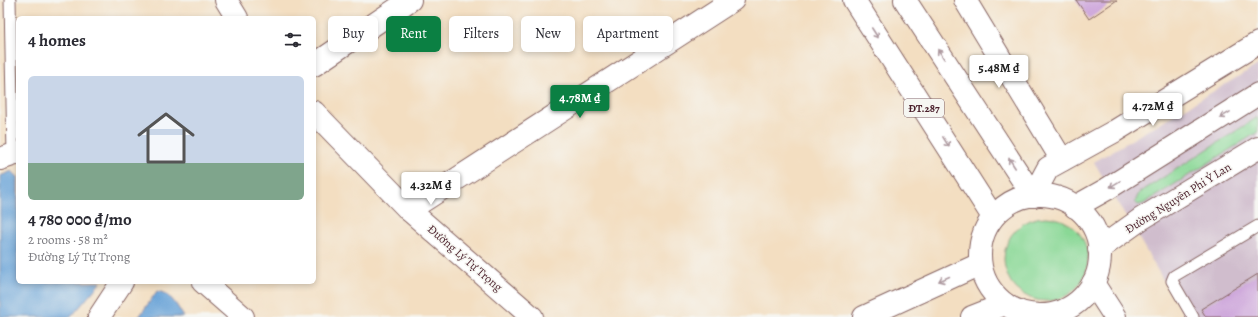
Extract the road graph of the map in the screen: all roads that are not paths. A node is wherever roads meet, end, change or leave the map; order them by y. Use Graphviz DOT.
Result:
graph roads {
  1 [pos="10,0"];
  2 [pos="226,0"];
  3 [pos="410,0"];
  4 [pos="733,0"];
  5 [pos="854,0"];
  6 [pos="905,0"];
  7 [pos="964,0"];
  8 [pos="236,16"];
  9 [pos="1258,43"];
  10 [pos="316,64"];
  11 [pos="1258,94"];
  12 [pos="316,114"];
  13 [pos="1258,148"];
  14 [pos="10,156"];
  15 [pos="1062,160"];
  16 [pos="1033,196"];
  17 [pos="1075,207"];
  18 [pos="409,210"];
  19 [pos="993,216"];
  20 [pos="1258,226"];
  21 [pos="1100,249"];
  22 [pos="980,264"];
  23 [pos="1093,282"];
  24 [pos="121,284"];
  25 [pos="205,284"];
  26 [pos="1005,304"];
  27 [pos="1062,314"];
  28 [pos="99,317"];
  29 [pos="243,317"];
  30 [pos="532,317"];
  31 [pos="864,317"];
  32 [pos="972,317"];
  33 [pos="1115,317"];
  34 [pos="1193,317"];
  1 -- 14 [label="lane"];
  2 -- 8 [label="main road"];
  3 -- 10 [label="main road"];
  4 -- 18 [label="main road"];
  5 -- 19 [label="main road, ĐT.287, one-way"];
  16 -- 6 [label="main road, one-way"];
  7 -- 15 [label="main road"];
  9 -- 15 [label="main road"];
  11 -- 17 [label="main road, one-way"];
  12 -- 18 [label="main road, Đường Lý Tự Trọng"];
  13 -- 21 [label="main road, Đường Nguyên Phi Ỷ Lan"];
  15 -- 16 [label="main road"];
  16 -- 17 [label="main road"];
  16 -- 19 [label="main road"];
  17 -- 21 [label="main road"];
  18 -- 30 [label="main road, Đường Lý Tự Trọng"];
  19 -- 22 [label="main road"];
  20 -- 34 [label="lane"];
  21 -- 23 [label="main road"];
  22 -- 26 [label="main road"];
  22 -- 31 [label="main road, one-way"];
  23 -- 27 [label="main road"];
  23 -- 33 [label="main road"];
  24 -- 28 [label="main road"];
  25 -- 29 [label="main road"];
  26 -- 27 [label="main road"];
  26 -- 32 [label="main road"];
}
